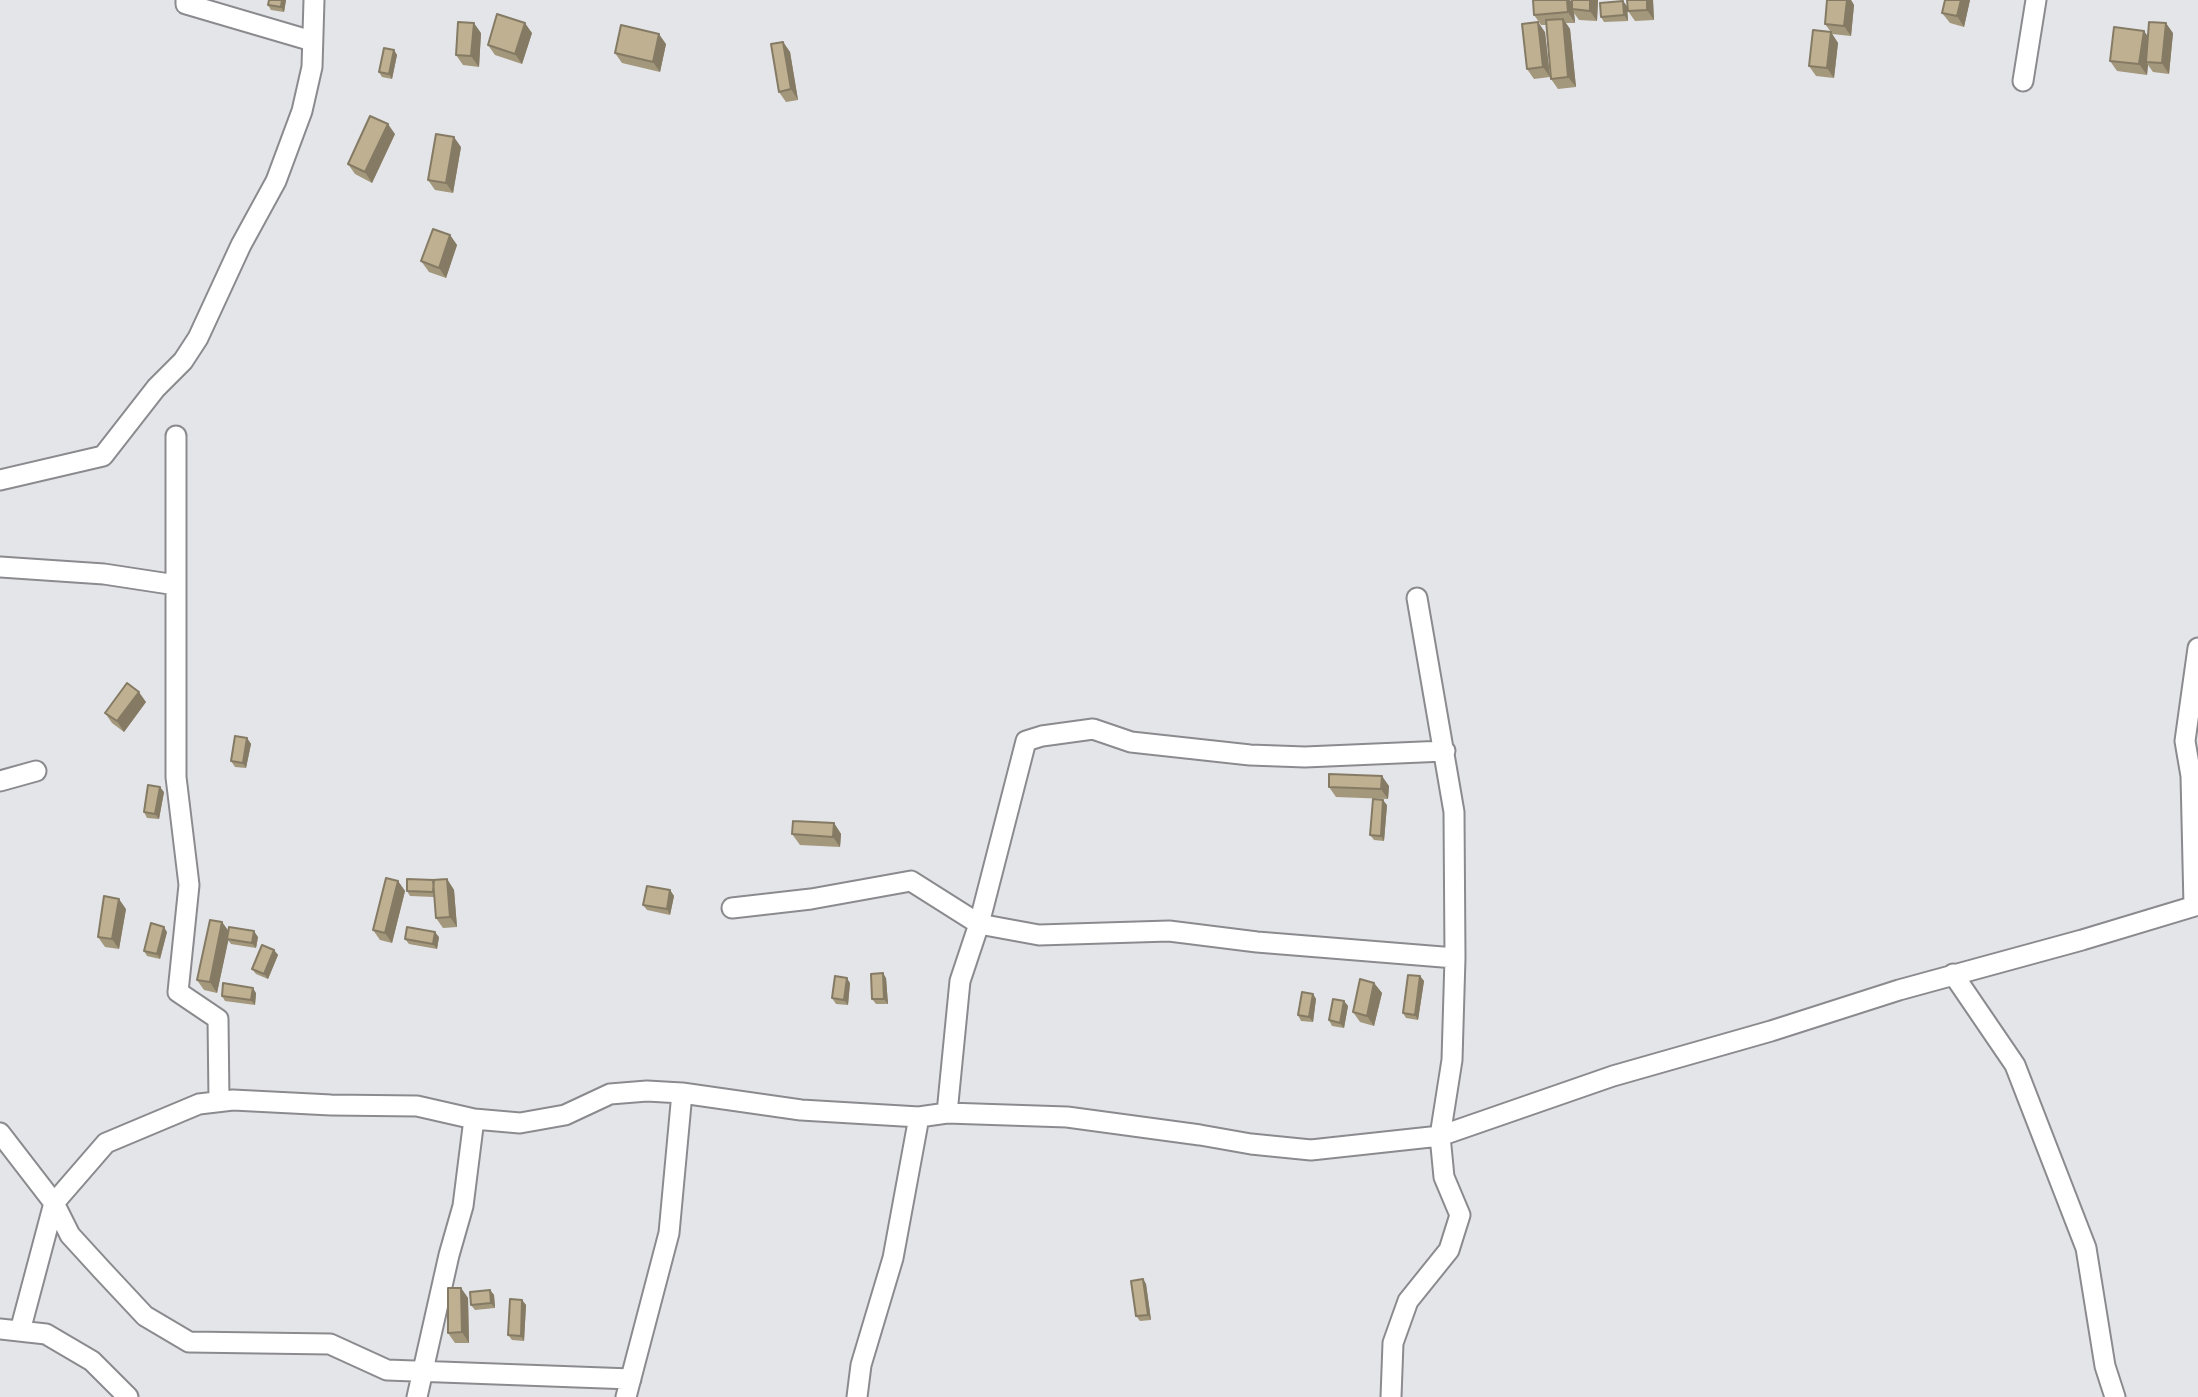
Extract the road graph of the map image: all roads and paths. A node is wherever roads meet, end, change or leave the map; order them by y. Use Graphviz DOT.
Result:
graph roads {
  1 [pos="186,0"];
  2 [pos="314,0"];
  3 [pos="2036,0"];
  4 [pos="312,41"];
  5 [pos="2022,81"];
  6 [pos="176,436"];
  7 [pos="0,480"];
  8 [pos="0,567"];
  9 [pos="176,585"];
  10 [pos="1417,598"];
  11 [pos="2198,648"];
  12 [pos="1445,751"];
  13 [pos="36,771"];
  14 [pos="0,780"];
  15 [pos="2196,906"];
  16 [pos="732,908"];
  17 [pos="979,924"];
  18 [pos="1454,958"];
  19 [pos="1953,974"];
  20 [pos="682,1093"];
  21 [pos="219,1101"];
  22 [pos="947,1113"];
  23 [pos="919,1117"];
  24 [pos="474,1119"];
  25 [pos="0,1133"];
  26 [pos="1440,1136"];
  27 [pos="54,1203"];
  28 [pos="10,1330"];
  29 [pos="421,1372"];
  30 [pos="628,1388"];
  31 [pos="128,1397"];
  32 [pos="417,1397"];
  33 [pos="857,1397"];
  34 [pos="1391,1397"];
  35 [pos="2115,1397"];
  1 -- 4 [label="street"];
  2 -- 4 [label="street"];
  3 -- 5 [label="street"];
  4 -- 7 [label="street"];
  6 -- 9 [label="street"];
  8 -- 9 [label="street"];
  9 -- 21 [label="street"];
  10 -- 12 [label="street"];
  11 -- 15 [label="street"];
  12 -- 17 [label="street"];
  12 -- 18 [label="street"];
  13 -- 14 [label="street"];
  15 -- 19 [label="street"];
  16 -- 17 [label="street"];
  17 -- 18 [label="street"];
  17 -- 22 [label="street"];
  18 -- 26 [label="street"];
  19 -- 26 [label="street"];
  19 -- 35 [label="street"];
  20 -- 23 [label="street"];
  20 -- 24 [label="street"];
  20 -- 30 [label="street"];
  21 -- 24 [label="street"];
  21 -- 27 [label="street"];
  22 -- 23 [label="street"];
  22 -- 26 [label="street"];
  23 -- 33 [label="street"];
  24 -- 29 [label="street"];
  25 -- 27 [label="street"];
  26 -- 34 [label="street"];
  27 -- 28 [label="street"];
  27 -- 29 [label="street"];
  28 -- 31 [label="street"];
  29 -- 30 [label="street"];
  29 -- 32 [label="street"];
}
